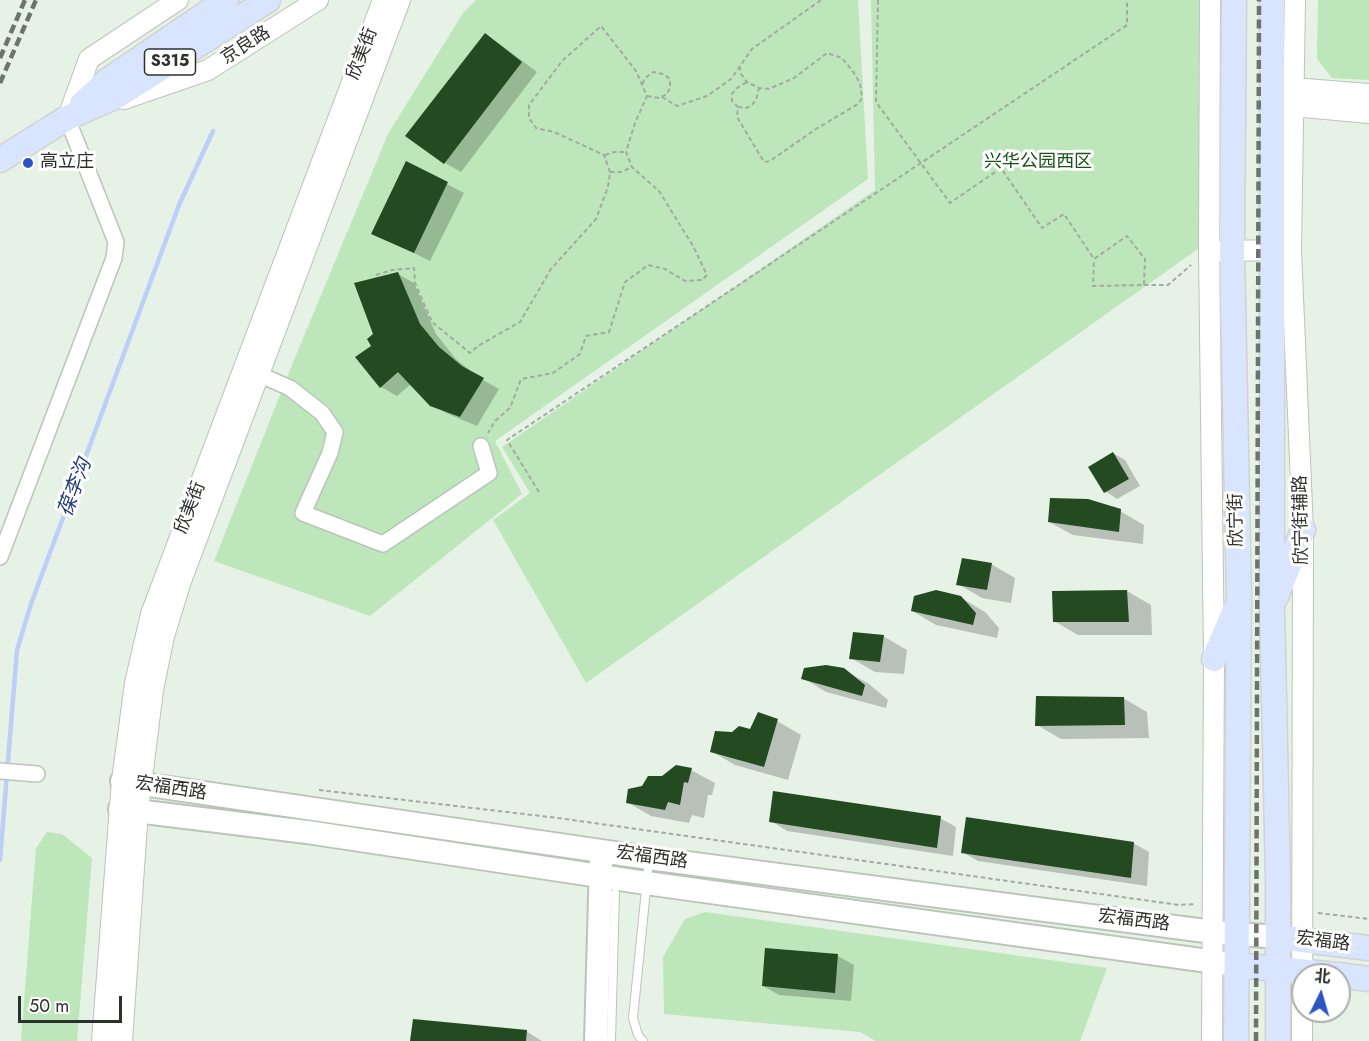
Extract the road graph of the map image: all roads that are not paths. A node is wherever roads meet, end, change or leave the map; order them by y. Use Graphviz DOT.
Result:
graph roads {
  1 [pos="178,0"];
  2 [pos="199,0"];
  3 [pos="226,0"];
  4 [pos="268,0"];
  5 [pos="318,0"];
  6 [pos="383,0"];
  7 [pos="400,0"];
  8 [pos="1210,0"];
  9 [pos="1234,0"];
  10 [pos="1272,0"];
  11 [pos="1295,0"];
  12 [pos="161,44"];
  13 [pos="1369,94"];
  14 [pos="1293,97"];
  15 [pos="1369,112"];
  16 [pos="67,118"];
  17 [pos="0,160"];
  18 [pos="1220,250"];
  19 [pos="1282,250"];
  20 [pos="258,374"];
  21 [pos="481,446"];
  22 [pos="1304,530"];
  23 [pos="0,557"];
  24 [pos="1239,599"];
  25 [pos="1272,607"];
  26 [pos="1214,659"];
  27 [pos="0,771"];
  28 [pos="35,774"];
  29 [pos="131,783"];
  30 [pos="129,810"];
  31 [pos="601,851"];
  32 [pos="649,858"];
  33 [pos="600,875"];
  34 [pos="1238,875"];
  35 [pos="1278,879"];
  36 [pos="646,883"];
  37 [pos="615,893"];
  38 [pos="1213,932"];
  39 [pos="1237,934"];
  40 [pos="1278,937"];
  41 [pos="1302,939"];
  42 [pos="1369,948"];
  43 [pos="1225,963"];
  44 [pos="1302,963"];
  45 [pos="1278,968"];
  46 [pos="1291,969"];
  47 [pos="1351,977"];
  48 [pos="1369,979"];
  49 [pos="1302,1023"];
  50 [pos="102,1041"];
  51 [pos="122,1041"];
  52 [pos="596,1041"];
  53 [pos="611,1041"];
  54 [pos="644,1041"];
  55 [pos="1212,1041"];
  56 [pos="1236,1041"];
  57 [pos="1278,1041"];
  58 [pos="1302,1041"];
  1 -- 16 [label="street"];
  2 -- 12 [label="main road"];
  3 -- 12 [label="main road, 京良路 / S315"];
  4 -- 16 [label="main road, 京良路 / S315"];
  5 -- 16 [label="street, 京良路"];
  6 -- 29 [label="street, 欣美街"];
  7 -- 20 [label="street, 欣美街"];
  8 -- 18 [label="street"];
  9 -- 18 [label="main road, 欣宁街"];
  10 -- 19 [label="main road, 欣宁街"];
  11 -- 14 [label="street, 欣宁街辅路"];
  12 -- 16 [label="main road, 京良路 / S315"];
  13 -- 14 [label="street"];
  14 -- 15 [label="street"];
  14 -- 19 [label="street, 欣宁街辅路"];
  16 -- 17 [label="main road, 京良路 / S315"];
  16 -- 23 [label="street"];
  18 -- 19 [label="street"];
  18 -- 24 [label="main road, 欣宁街"];
  18 -- 26 [label="street"];
  19 -- 22 [label="street, 欣宁街辅路"];
  19 -- 25 [label="main road, 欣宁街"];
  20 -- 21 [label="street"];
  20 -- 29 [label="street, 欣美街"];
  22 -- 25 [label="main road"];
  22 -- 41 [label="street, 欣宁街辅路"];
  24 -- 26 [label="main road"];
  24 -- 34 [label="main road, 欣宁街"];
  25 -- 35 [label="main road, 欣宁街"];
  26 -- 38 [label="street"];
  27 -- 28 [label="street"];
  29 -- 30 [label="street, 欣美街"];
  29 -- 31 [label="main road, 宏福西路"];
  30 -- 33 [label="main road, 宏福西路"];
  30 -- 50 [label="street, 欣美街"];
  30 -- 51 [label="street, 欣美街"];
  31 -- 32 [label="main road, 宏福西路"];
  31 -- 33 [label="main road"];
  32 -- 36 [label="lane"];
  32 -- 38 [label="main road, 宏福西路"];
  33 -- 36 [label="main road, 宏福西路"];
  33 -- 52 [label="main road"];
  34 -- 35 [label="main road"];
  34 -- 39 [label="main road, 欣宁街"];
  35 -- 40 [label="main road, 欣宁街"];
  36 -- 43 [label="main road, 宏福西路"];
  36 -- 54 [label="lane"];
  37 -- 53 [label="lane"];
  38 -- 39 [label="main road, 宏福西路"];
  38 -- 43 [label="street"];
  39 -- 40 [label="main road, 宏福西路"];
  39 -- 43 [label="main road, 欣宁街"];
  40 -- 41 [label="main road, 宏福路"];
  40 -- 45 [label="main road, 欣宁街"];
  41 -- 42 [label="main road, 宏福路"];
  41 -- 44 [label="street, 欣宁街辅路"];
  43 -- 45 [label="main road, 宏福路"];
  43 -- 55 [label="street"];
  43 -- 56 [label="main road, 欣宁街"];
  45 -- 46 [label="main road, 宏福路"];
  45 -- 57 [label="main road, 欣宁街"];
  47 -- 48 [label="main road, 宏福路"];
  49 -- 58 [label="street, 欣宁街辅路"];
}
